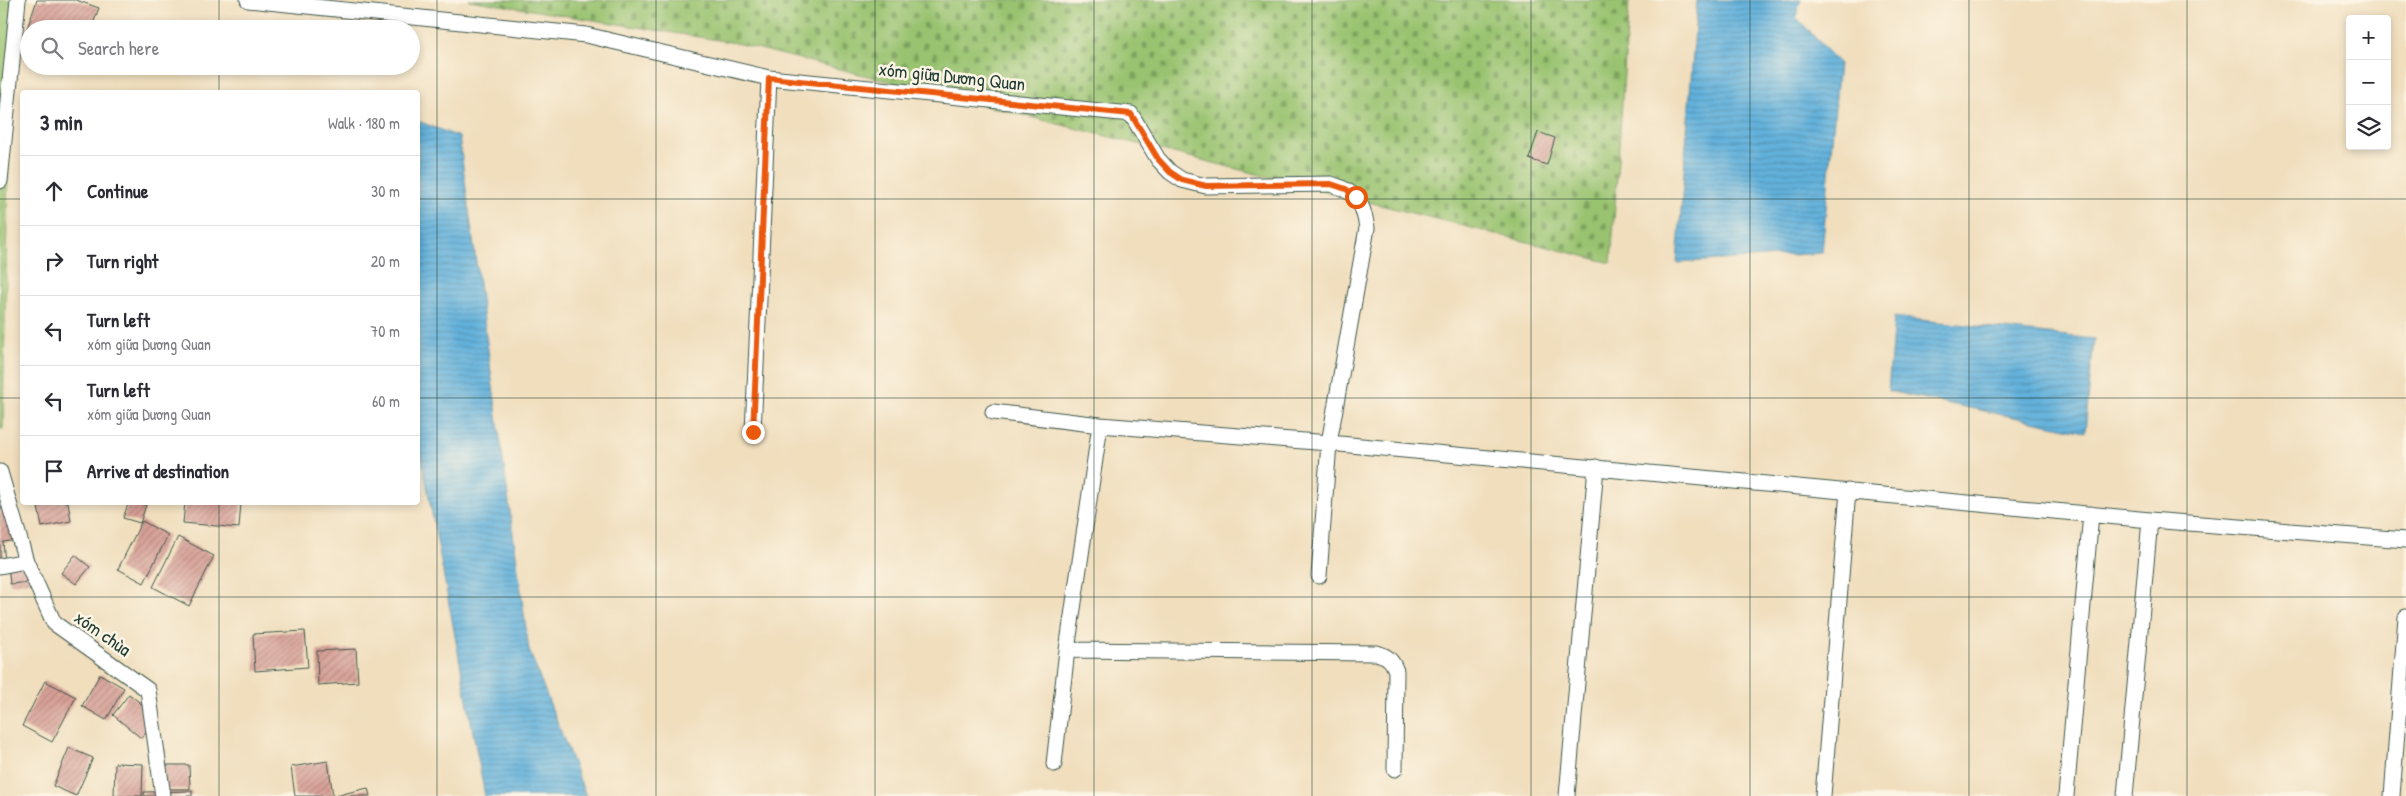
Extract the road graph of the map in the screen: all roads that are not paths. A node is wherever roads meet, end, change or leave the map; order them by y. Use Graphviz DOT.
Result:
graph roads {
  1 [pos="18,0"];
  2 [pos="248,0"];
  3 [pos="769,78"];
  4 [pos="0,180"];
  5 [pos="993,412"];
  6 [pos="1100,425"];
  7 [pos="753,432"];
  8 [pos="1329,443"];
  9 [pos="1596,468"];
  10 [pos="0,472"];
  11 [pos="1848,491"];
  12 [pos="2091,514"];
  13 [pos="2150,520"];
  14 [pos="2406,540"];
  15 [pos="26,561"];
  16 [pos="0,566"];
  17 [pos="1319,576"];
  18 [pos="2406,617"];
  19 [pos="1067,650"];
  20 [pos="1054,764"];
  21 [pos="1395,769"];
  22 [pos="163,796"];
  23 [pos="1567,796"];
  24 [pos="1823,796"];
  25 [pos="2066,796"];
  26 [pos="2125,796"];
  27 [pos="2392,796"];
  1 -- 4 [label="lane"];
  2 -- 3 [label="lane, xóm giữa Dương Quan"];
  3 -- 7 [label="lane"];
  3 -- 8 [label="lane, xóm giữa Dương Quan"];
  5 -- 6 [label="lane"];
  6 -- 8 [label="lane"];
  6 -- 19 [label="lane"];
  8 -- 9 [label="lane"];
  8 -- 17 [label="lane"];
  9 -- 11 [label="lane"];
  9 -- 23 [label="lane"];
  10 -- 15 [label="lane, xóm chùa"];
  11 -- 12 [label="lane"];
  11 -- 24 [label="lane"];
  12 -- 13 [label="lane"];
  12 -- 25 [label="lane"];
  13 -- 14 [label="lane"];
  13 -- 26 [label="lane"];
  15 -- 16 [label="lane"];
  15 -- 22 [label="lane, xóm chùa"];
  18 -- 27 [label="lane"];
  19 -- 20 [label="lane"];
  19 -- 21 [label="lane"];
}
